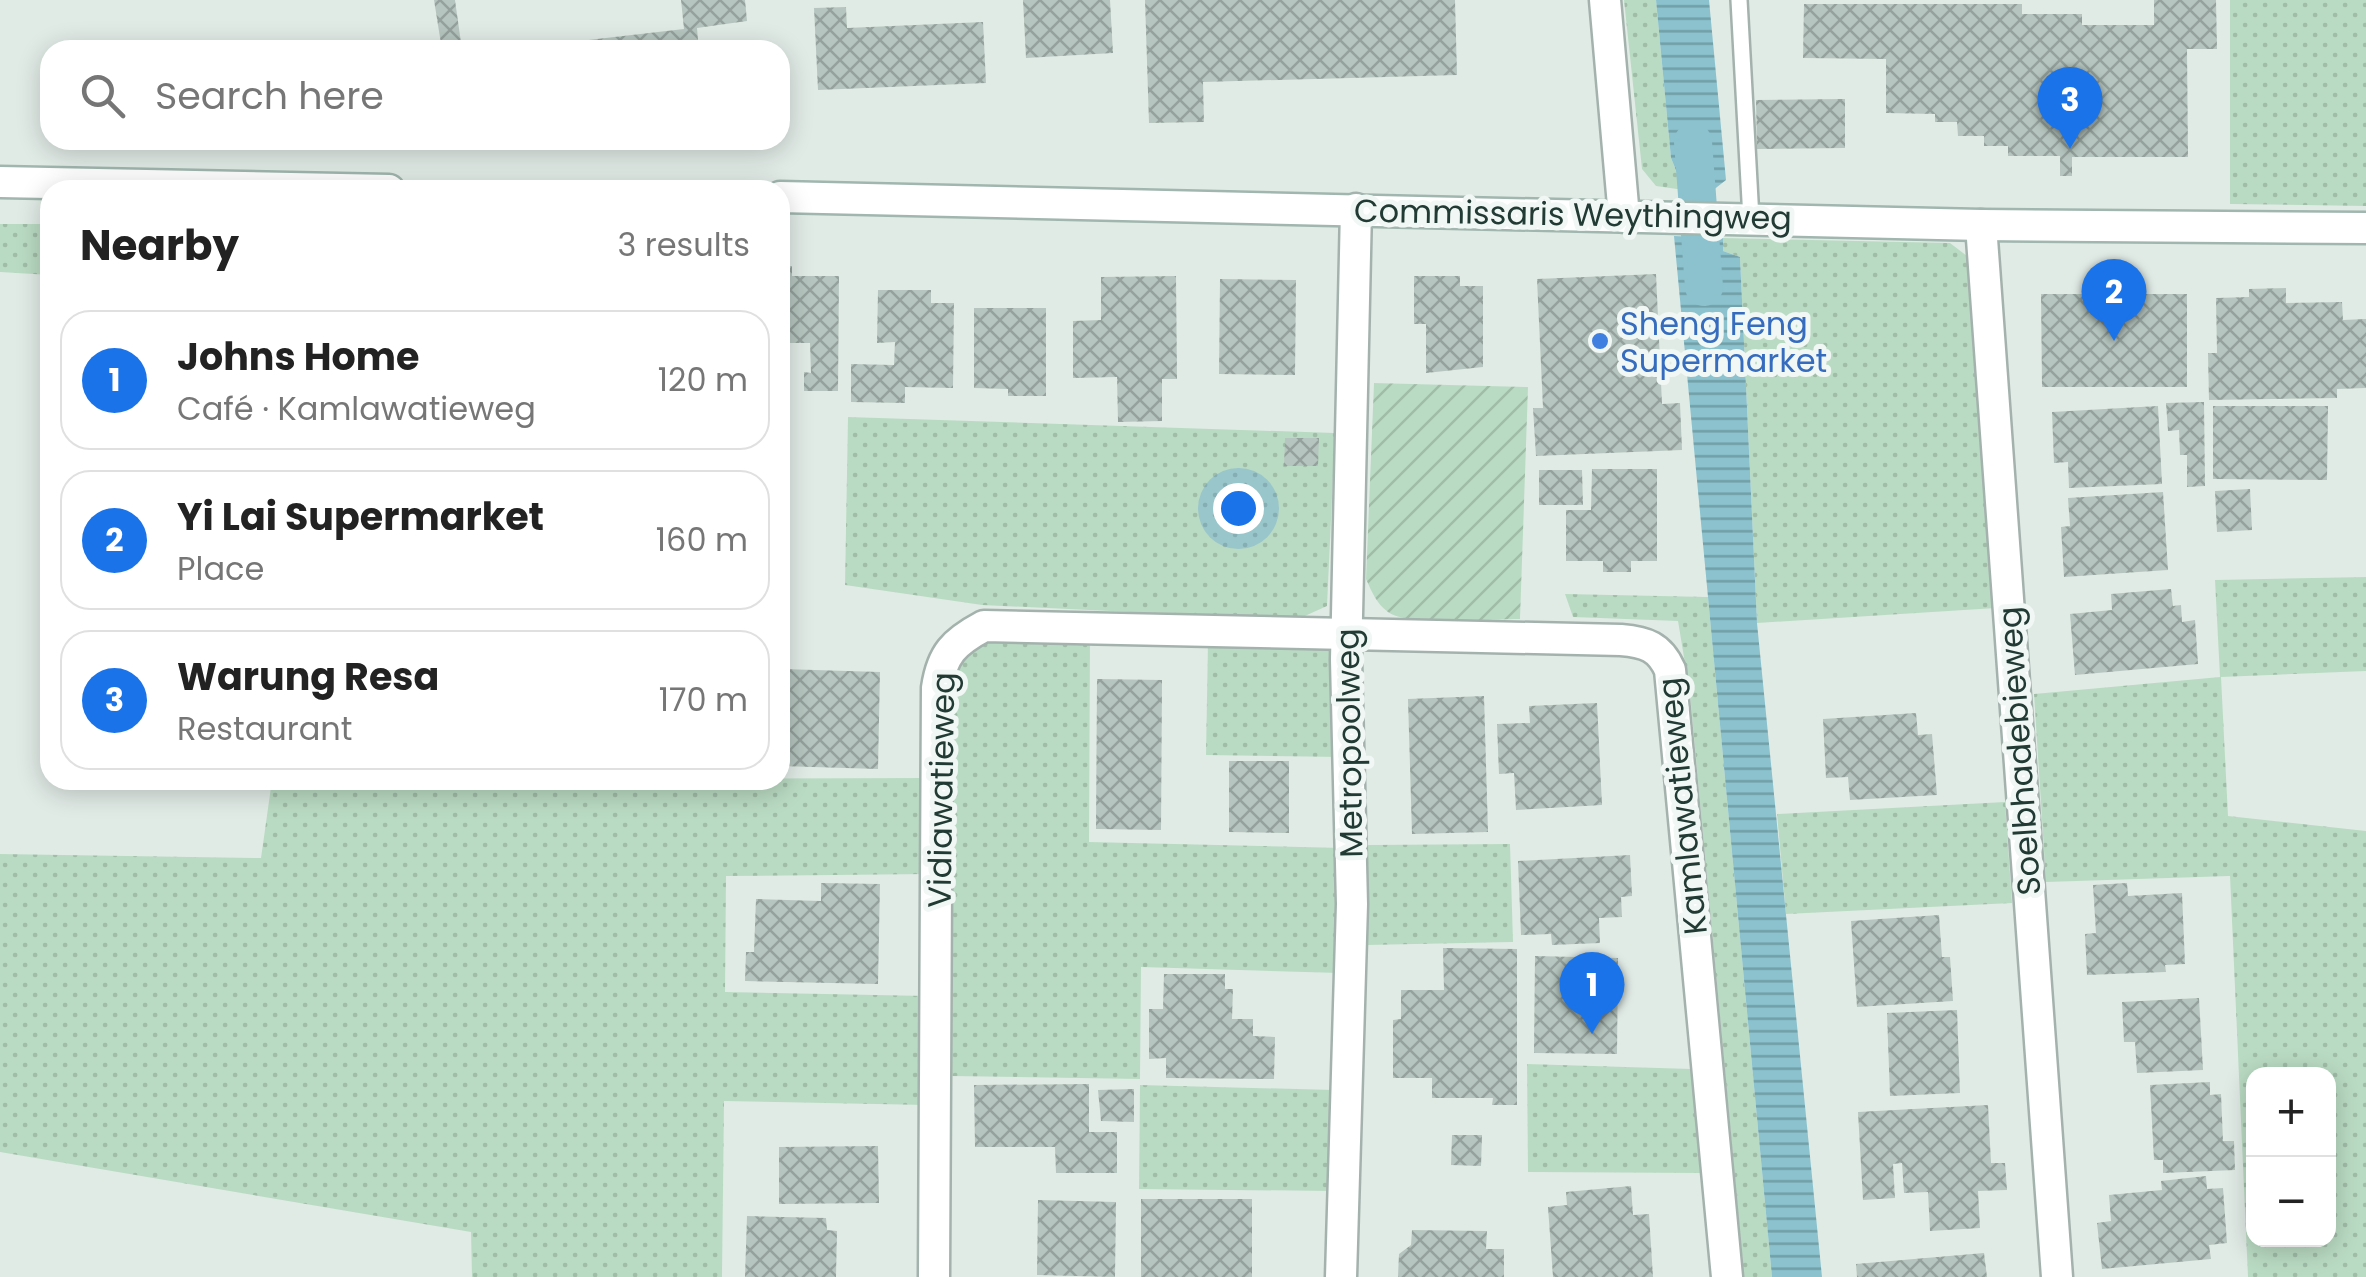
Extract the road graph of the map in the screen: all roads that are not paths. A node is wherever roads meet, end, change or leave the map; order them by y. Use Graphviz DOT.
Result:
graph roads {
  1 [pos="1604,0"];
  2 [pos="1739,0"];
  3 [pos="0,182"];
  4 [pos="40,183"];
  5 [pos="790,197"];
  6 [pos="1356,209"];
  7 [pos="1624,217"];
  8 [pos="1740,219"];
  9 [pos="1981,225"];
  10 [pos="2366,228"];
  11 [pos="1347,637"];
  12 [pos="934,1277"];
  13 [pos="1341,1277"];
  14 [pos="1728,1277"];
  15 [pos="2057,1277"];
  1 -- 7 [label="street"];
  2 -- 8 [label="lane"];
  3 -- 4 [label="street"];
  5 -- 6 [label="street, Commissaris Weythingweg"];
  6 -- 7 [label="street, Commissaris Weythingweg"];
  6 -- 11 [label="street, Metropoolweg"];
  7 -- 8 [label="street, Commissaris Weythingweg"];
  8 -- 9 [label="street, Commissaris Weythingweg"];
  9 -- 10 [label="street, Commissaris Weythingweg"];
  9 -- 15 [label="street, Soelbhadebieweg"];
  11 -- 12 [label="street, Vidiawatieweg"];
  11 -- 13 [label="street, Metropoolweg"];
  11 -- 14 [label="street, Kamlawatieweg"];
}
